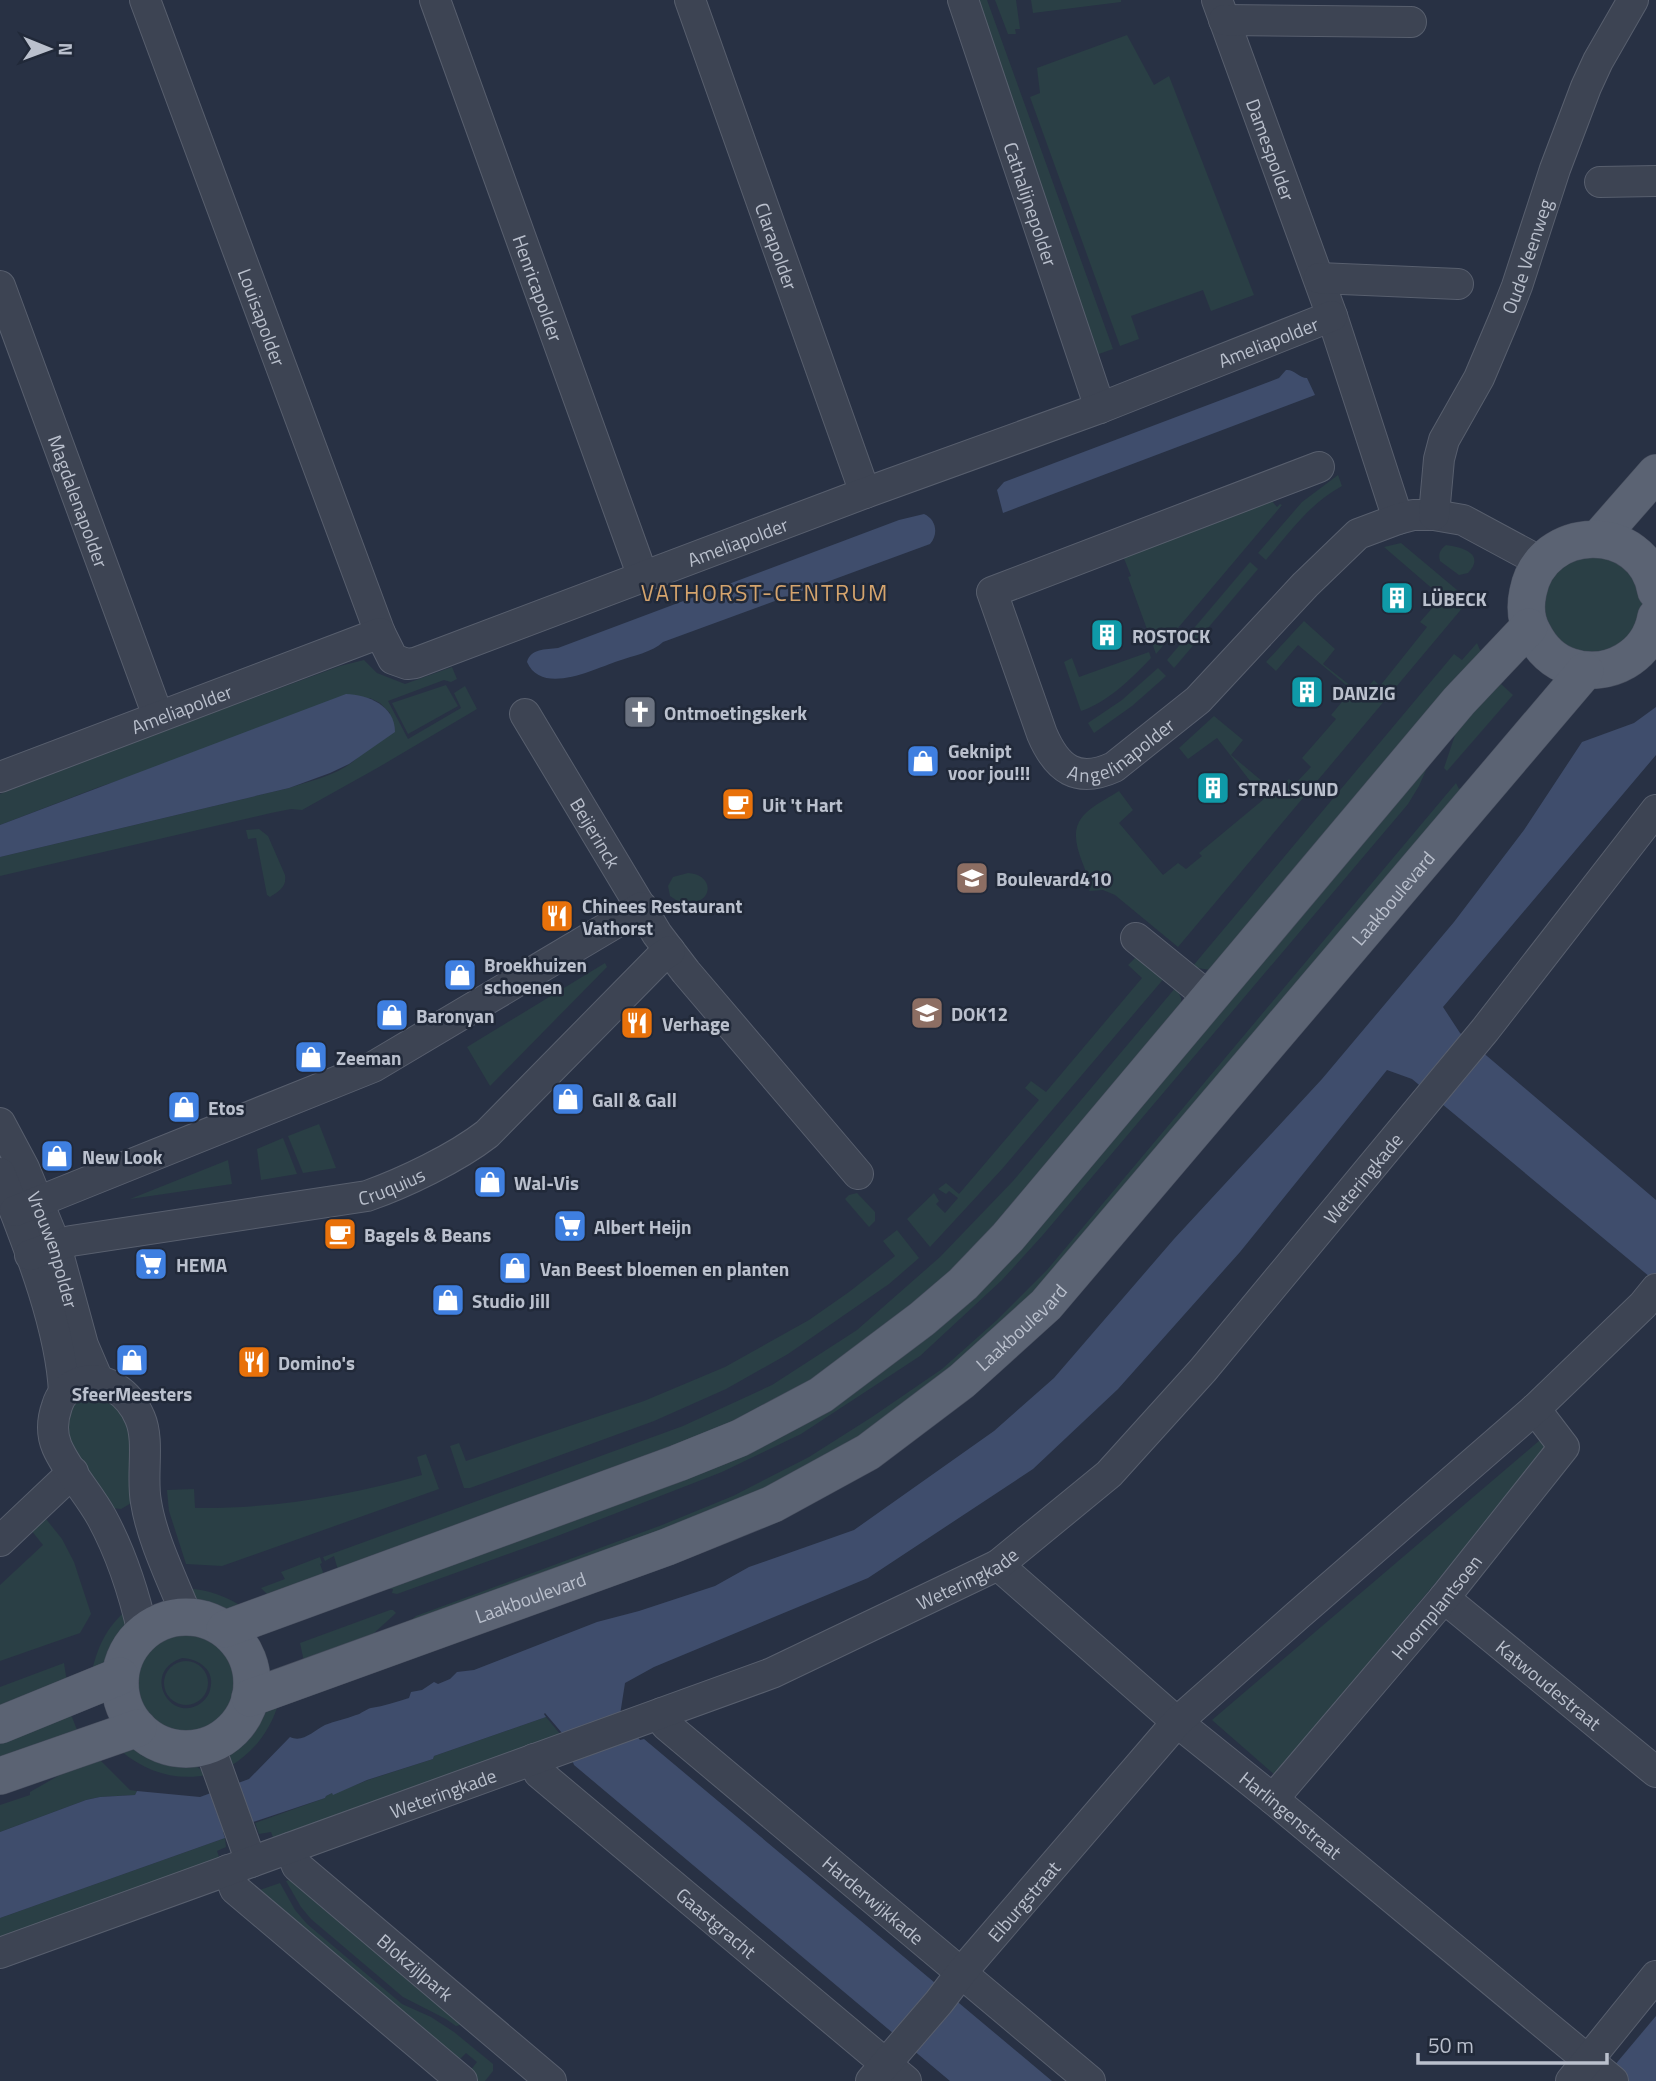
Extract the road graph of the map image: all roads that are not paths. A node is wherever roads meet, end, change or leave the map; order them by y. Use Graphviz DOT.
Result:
graph roads {
  1 [pos="145,0"];
  2 [pos="435,0"];
  3 [pos="690,0"];
  4 [pos="962,0"];
  5 [pos="1633,0"];
  6 [pos="1221,10"];
  7 [pos="1411,22"];
  8 [pos="1656,181"];
  9 [pos="1600,182"];
  10 [pos="1319,278"];
  11 [pos="1458,284"];
  12 [pos="0,286"];
  13 [pos="1332,316"];
  14 [pos="1100,408"];
  15 [pos="1319,467"];
  16 [pos="1656,473"];
  17 [pos="865,493"];
  18 [pos="1434,515"];
  19 [pos="1398,519"];
  20 [pos="1599,538"];
  21 [pos="1541,562"];
  22 [pos="643,577"];
  23 [pos="1654,613"];
  24 [pos="1529,627"];
  25 [pos="380,633"];
  26 [pos="1585,671"];
  27 [pos="525,714"];
  28 [pos="158,716"];
  29 [pos="0,777"];
  30 [pos="1656,810"];
  31 [pos="642,908"];
  32 [pos="1136,938"];
  33 [pos="670,951"];
  34 [pos="1210,998"];
  35 [pos="0,1123"];
  36 [pos="0,1173"];
  37 [pos="858,1174"];
  38 [pos="27,1207"];
  39 [pos="43,1250"];
  40 [pos="1652,1305"];
  41 [pos="98,1380"];
  42 [pos="64,1393"];
  43 [pos="1535,1409"];
  44 [pos="73,1472"];
  45 [pos="147,1506"];
  46 [pos="102,1518"];
  47 [pos="0,1541"];
  48 [pos="998,1565"];
  49 [pos="1444,1598"];
  50 [pos="187,1616"];
  51 [pos="225,1629"];
  52 [pos="143,1633"];
  53 [pos="120,1676"];
  54 [pos="250,1698"];
  55 [pos="662,1713"];
  56 [pos="1177,1722"];
  57 [pos="0,1725"];
  58 [pos="138,1728"];
  59 [pos="209,1745"];
  60 [pos="534,1759"];
  61 [pos="1656,1772"];
  62 [pos="0,1776"];
  63 [pos="1273,1799"];
  64 [pos="290,1847"];
  65 [pos="240,1866"];
  66 [pos="0,1953"];
  67 [pos="961,1973"];
  68 [pos="1656,1976"];
  69 [pos="1580,2071"];
  70 [pos="888,2075"];
  71 [pos="462,2081"];
  72 [pos="551,2081"];
  73 [pos="1090,2081"];
  74 [pos="1613,2081"];
  1 -- 25 [label="street, Louisapolder"];
  2 -- 22 [label="street, Henricapolder"];
  3 -- 17 [label="street, Clarapolder"];
  4 -- 14 [label="street, Cathalijnepolder"];
  5 -- 18 [label="street, Oude Veenweg"];
  6 -- 7 [label="street, Damespolder"];
  6 -- 10 [label="street, Damespolder"];
  8 -- 9 [label="street"];
  10 -- 11 [label="street"];
  10 -- 13 [label="street, Damespolder"];
  12 -- 28 [label="street, Magdalenapolder"];
  13 -- 14 [label="street, Ameliapolder"];
  13 -- 19 [label="street, Damespolder"];
  14 -- 17 [label="street, Ameliapolder"];
  15 -- 19 [label="street, Angelinapolder"];
  16 -- 20 [label="main road"];
  17 -- 22 [label="street, Ameliapolder"];
  18 -- 19 [label="street, Angelinapolder"];
  18 -- 21 [label="street, Angelinapolder"];
  20 -- 21 [label="main road"];
  20 -- 23 [label="main road"];
  21 -- 24 [label="main road"];
  22 -- 25 [label="street, Ameliapolder"];
  23 -- 26 [label="main road"];
  24 -- 26 [label="main road"];
  24 -- 34 [label="main road"];
  25 -- 28 [label="street, Ameliapolder"];
  26 -- 54 [label="main road, Laakboulevard"];
  27 -- 31 [label="street, Beijerinck"];
  28 -- 29 [label="street, Ameliapolder"];
  30 -- 48 [label="street, Weteringkade"];
  31 -- 33 [label="street, Beijerinck"];
  31 -- 38 [label="street"];
  32 -- 34 [label="street"];
  33 -- 37 [label="street, Beijerinck"];
  33 -- 39 [label="street, Cruquius"];
  34 -- 51 [label="main road"];
  35 -- 38 [label="street, Vrouwenpolder"];
  36 -- 38 [label="street, Vrouwenpolder"];
  38 -- 39 [label="street, Vrouwenpolder"];
  39 -- 41 [label="street, Vrouwenpolder"];
  39 -- 42 [label="street, Vrouwenpolder"];
  40 -- 43 [label="street"];
  41 -- 42 [label="street"];
  41 -- 45 [label="street"];
  42 -- 44 [label="street, Vrouwenpolder"];
  43 -- 49 [label="street, Hoornplantsoen"];
  43 -- 56 [label="street"];
  44 -- 46 [label="street, Vrouwenpolder"];
  44 -- 47 [label="street"];
  45 -- 46 [label="street"];
  45 -- 50 [label="street"];
  46 -- 52 [label="street, Vrouwenpolder"];
  48 -- 55 [label="street, Weteringkade"];
  48 -- 56 [label="street, Harlingenstraat"];
  49 -- 61 [label="street, Katwoudestraat"];
  49 -- 63 [label="street, Hoornplantsoen"];
  50 -- 51 [label="main road"];
  50 -- 52 [label="main road"];
  51 -- 54 [label="main road"];
  52 -- 53 [label="main road"];
  53 -- 57 [label="main road"];
  53 -- 58 [label="main road"];
  54 -- 59 [label="main road"];
  55 -- 60 [label="street, Weteringkade"];
  55 -- 67 [label="street, Harderwijkkade"];
  56 -- 63 [label="street, Harlingenstraat"];
  56 -- 67 [label="street, Elburgstraat"];
  58 -- 59 [label="main road"];
  58 -- 62 [label="main road"];
  59 -- 65 [label="street"];
  60 -- 64 [label="street, Weteringkade"];
  60 -- 70 [label="street, Gaastgracht"];
  63 -- 69 [label="street, Harlingenstraat"];
  64 -- 65 [label="street, Weteringkade"];
  64 -- 72 [label="street, Blokzijlpark"];
  65 -- 66 [label="street, Weteringkade"];
  65 -- 71 [label="street"];
  67 -- 70 [label="street, Elburgstraat"];
  67 -- 73 [label="street, Harderwijkkade"];
  68 -- 69 [label="street"];
  69 -- 74 [label="street, Harlingenstraat"];
}
